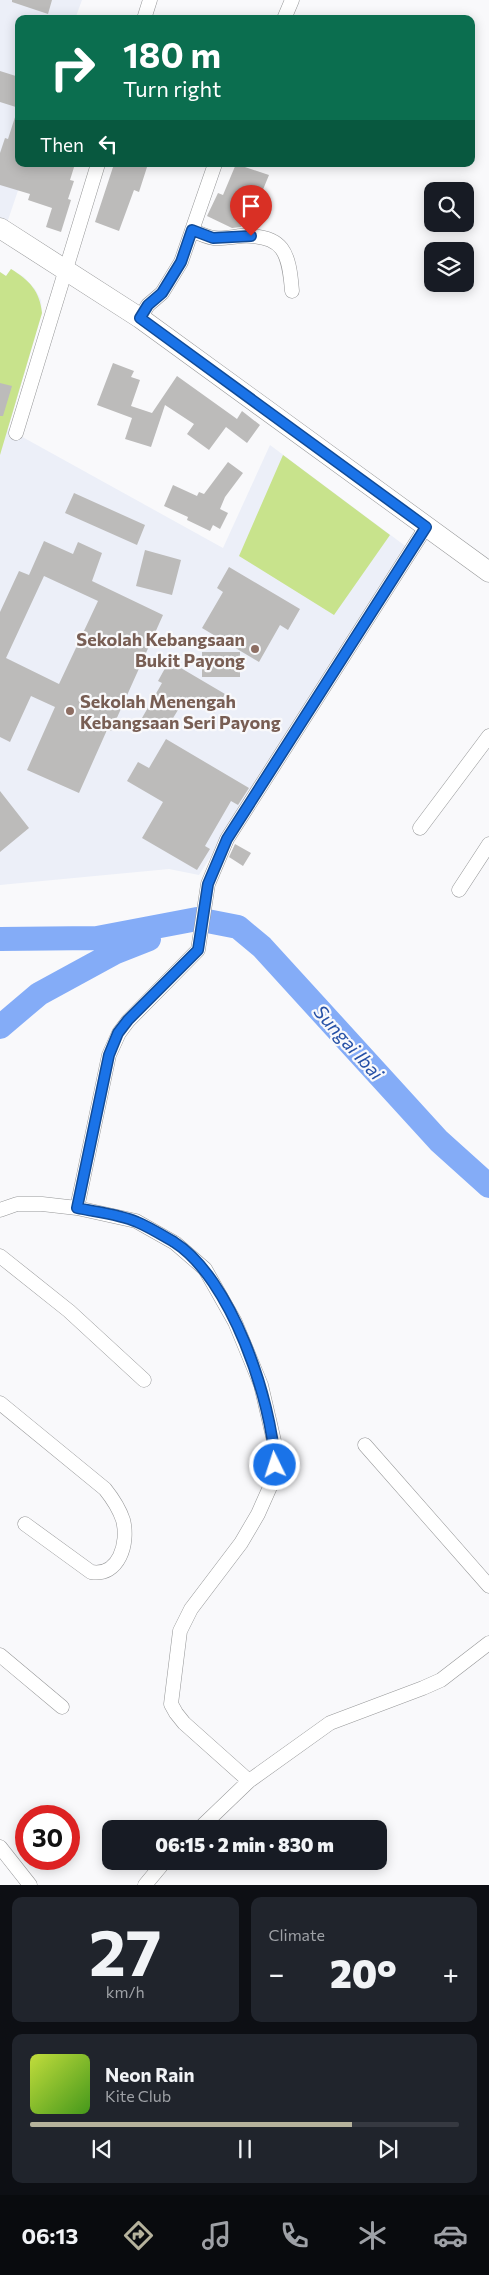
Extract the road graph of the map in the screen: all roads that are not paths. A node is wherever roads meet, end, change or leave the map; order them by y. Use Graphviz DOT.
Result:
graph roads {
  1 [pos="150,0"];
  2 [pos="292,0"];
  3 [pos="145,15"];
  4 [pos="286,15"];
  5 [pos="97,167"];
  6 [pos="214,167"];
  7 [pos="0,228"];
  8 [pos="192,230"];
  9 [pos="65,270"];
  10 [pos="292,291"];
  11 [pos="140,318"];
  12 [pos="16,433"];
  13 [pos="426,527"];
  14 [pos="489,572"];
  15 [pos="489,736"];
  16 [pos="420,828"];
  17 [pos="489,844"];
  18 [pos="459,890"];
  19 [pos="77,1208"];
  20 [pos="0,1210"];
  21 [pos="0,1256"];
  22 [pos="144,1380"];
  23 [pos="0,1402"];
  24 [pos="365,1445"];
  25 [pos="25,1524"];
  26 [pos="489,1586"];
  27 [pos="489,1643"];
  28 [pos="0,1655"];
  29 [pos="62,1707"];
  30 [pos="249,1781"];
  31 [pos="208,1820"];
  32 [pos="0,1847"];
  33 [pos="158,1870"];
  34 [pos="30,1885"];
  35 [pos="145,1885"];
  1 -- 3 [label="street"];
  2 -- 4 [label="street"];
  5 -- 9 [label="street"];
  6 -- 8 [label="street"];
  7 -- 9 [label="main road"];
  8 -- 10 [label="street"];
  8 -- 11 [label="street"];
  9 -- 11 [label="main road"];
  9 -- 12 [label="street"];
  11 -- 13 [label="main road"];
  13 -- 14 [label="main road"];
  13 -- 19 [label="street"];
  15 -- 16 [label="street"];
  17 -- 18 [label="street"];
  19 -- 20 [label="street"];
  19 -- 30 [label="street"];
  21 -- 22 [label="street"];
  23 -- 25 [label="street"];
  24 -- 26 [label="street"];
  27 -- 30 [label="street"];
  28 -- 29 [label="street"];
  30 -- 31 [label="street"];
  32 -- 34 [label="street"];
  33 -- 35 [label="street"];
}
